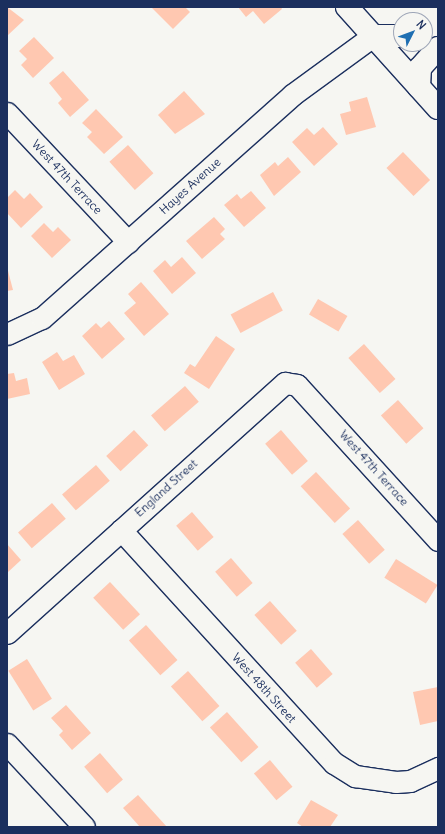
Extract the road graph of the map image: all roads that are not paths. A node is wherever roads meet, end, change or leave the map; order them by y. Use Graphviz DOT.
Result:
graph roads {
  1 [pos="347,7"];
  2 [pos="373,36"];
  3 [pos="393,36"];
  4 [pos="438,48"];
  5 [pos="419,87"];
  6 [pos="438,108"];
  7 [pos="7,113"];
  8 [pos="128,242"];
  9 [pos="7,334"];
  10 [pos="327,417"];
  11 [pos="121,530"];
  12 [pos="438,540"];
  13 [pos="7,633"];
  14 [pos="7,744"];
  15 [pos="438,768"];
  16 [pos="84,827"];
  1 -- 2 [label="main road"];
  2 -- 3 [label="main road"];
  2 -- 5 [label="main road"];
  2 -- 8 [label="street, Hayes Avenue"];
  4 -- 5 [label="main road"];
  5 -- 6 [label="main road"];
  7 -- 8 [label="street, West 47th Terrace"];
  8 -- 9 [label="street, Hayes Avenue"];
  10 -- 11 [label="street, England Street"];
  10 -- 12 [label="street, West 47th Terrace"];
  11 -- 13 [label="street, England Street"];
  11 -- 15 [label="street, West 48th Street"];
  14 -- 16 [label="street"];
}
